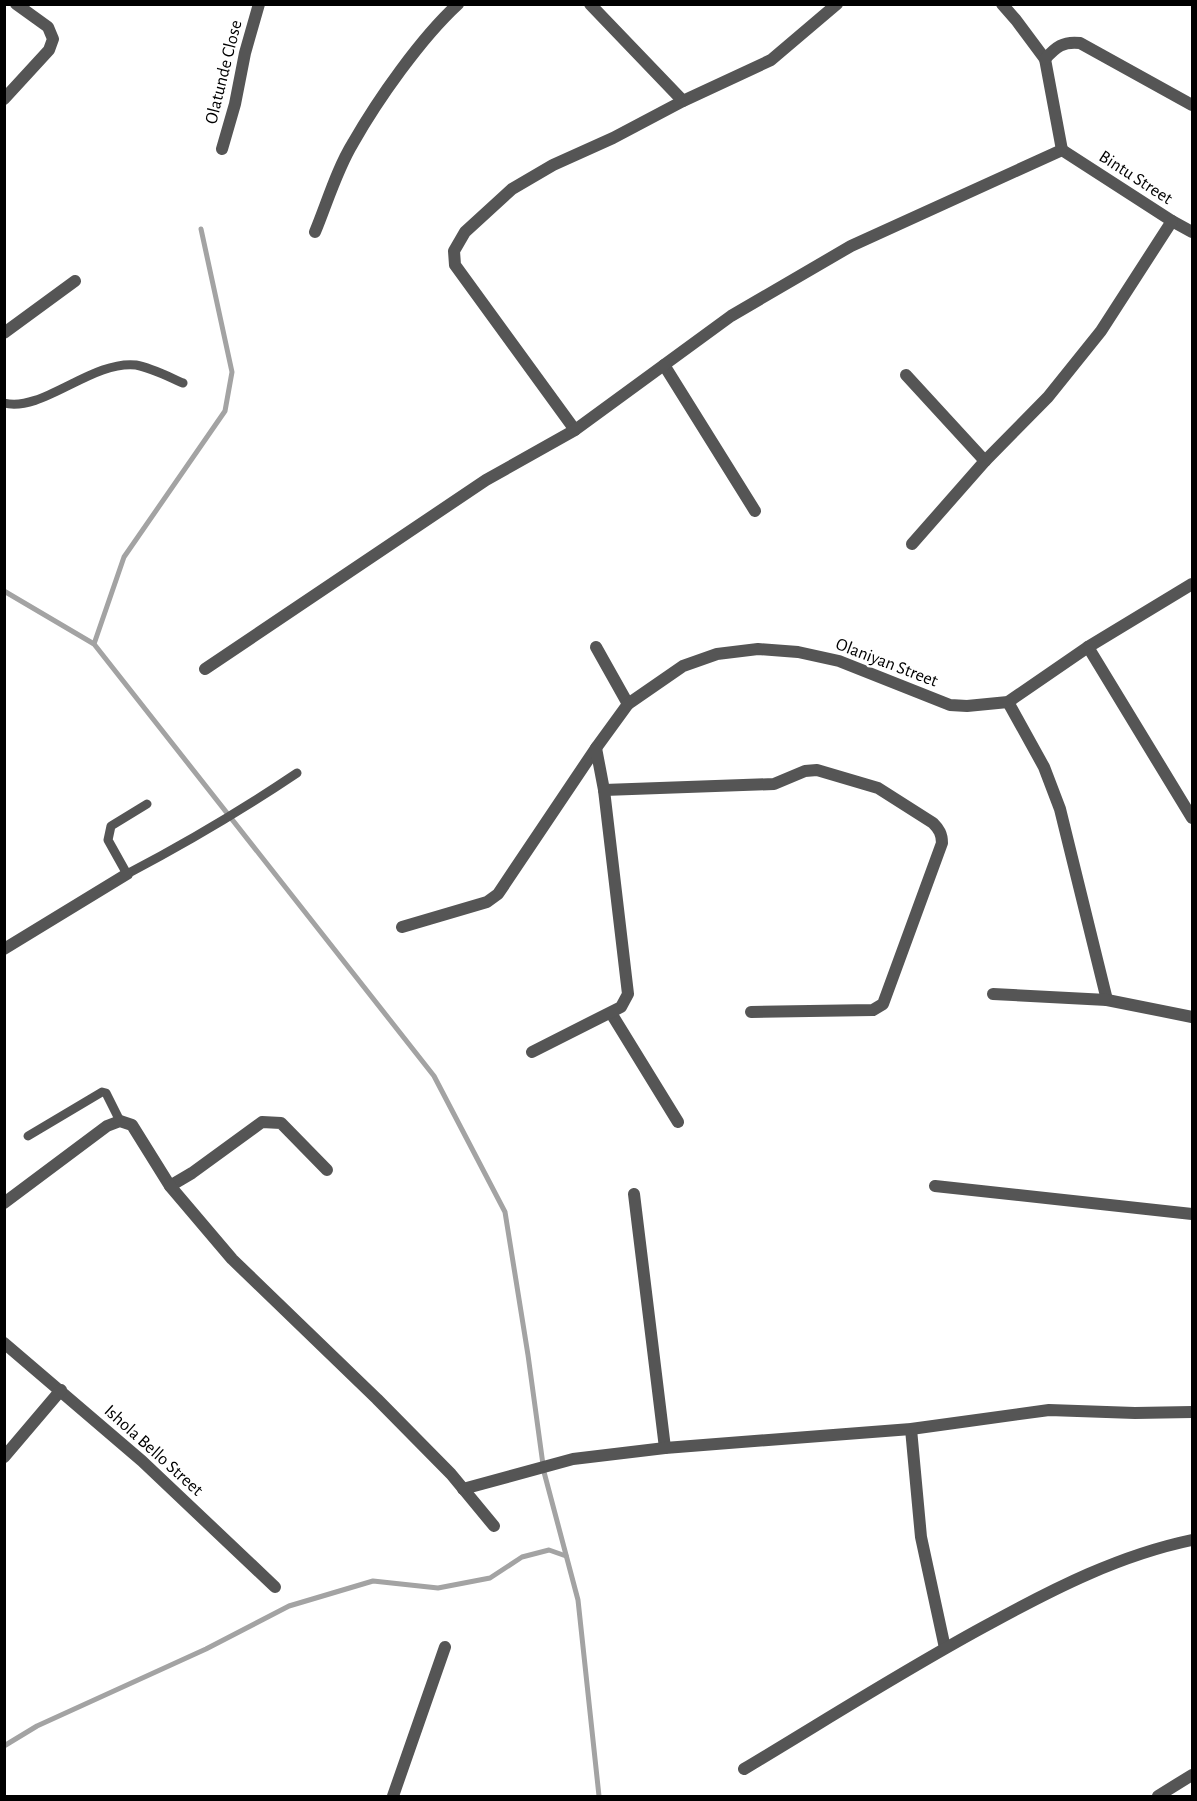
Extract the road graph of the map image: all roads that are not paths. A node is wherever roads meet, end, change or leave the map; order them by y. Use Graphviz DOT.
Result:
graph roads {
  1 [pos="16,4"];
  2 [pos="259,4"];
  3 [pos="458,4"];
  4 [pos="590,4"];
  5 [pos="837,4"];
  6 [pos="1002,4"];
  7 [pos="1045,59"];
  8 [pos="4,99"];
  9 [pos="684,101"];
  10 [pos="1192,105"];
  11 [pos="222,149"];
  12 [pos="1062,150"];
  13 [pos="1172,222"];
  14 [pos="315,232"];
  15 [pos="1192,232"];
  16 [pos="75,281"];
  17 [pos="4,333"];
  18 [pos="664,365"];
  19 [pos="906,375"];
  20 [pos="183,383"];
  21 [pos="4,403"];
  22 [pos="575,430"];
  23 [pos="985,461"];
  24 [pos="755,511"];
  25 [pos="912,544"];
  26 [pos="1192,584"];
  27 [pos="596,646"];
  28 [pos="1088,647"];
  29 [pos="205,669"];
  30 [pos="1008,702"];
  31 [pos="628,704"];
  32 [pos="596,748"];
  33 [pos="297,773"];
  34 [pos="604,790"];
  35 [pos="147,804"];
  36 [pos="1192,818"];
  37 [pos="127,874"];
  38 [pos="402,927"];
  39 [pos="4,949"];
  40 [pos="993,994"];
  41 [pos="1107,1000"];
  42 [pos="751,1012"];
  43 [pos="611,1013"];
  44 [pos="1192,1017"];
  45 [pos="532,1052"];
  46 [pos="120,1121"];
  47 [pos="678,1122"];
  48 [pos="28,1136"];
  49 [pos="327,1170"];
  50 [pos="170,1186"];
  51 [pos="935,1186"];
  52 [pos="634,1194"];
  53 [pos="4,1203"];
  54 [pos="1192,1214"];
  55 [pos="4,1343"];
  56 [pos="62,1390"];
  57 [pos="1192,1412"];
  58 [pos="911,1428"];
  59 [pos="665,1448"];
  60 [pos="4,1457"];
  61 [pos="463,1489"];
  62 [pos="494,1526"];
  63 [pos="1192,1540"];
  64 [pos="275,1587"];
  65 [pos="445,1647"];
  66 [pos="945,1648"];
  67 [pos="744,1769"];
  68 [pos="1192,1775"];
  69 [pos="393,1797"];
  70 [pos="1158,1797"];
  1 -- 8 [label="street"];
  2 -- 11 [label="street, Olatunde Close"];
  3 -- 14 [label="street"];
  4 -- 9 [label="street"];
  5 -- 9 [label="street"];
  6 -- 7 [label="street"];
  7 -- 10 [label="street"];
  7 -- 12 [label="street"];
  9 -- 22 [label="street"];
  12 -- 13 [label="street, Bintu Street"];
  12 -- 18 [label="street"];
  13 -- 15 [label="street, Bintu Street"];
  13 -- 23 [label="street"];
  16 -- 17 [label="street"];
  18 -- 22 [label="street"];
  18 -- 24 [label="street"];
  19 -- 23 [label="street"];
  20 -- 21 [label="lane"];
  22 -- 29 [label="street"];
  23 -- 25 [label="street"];
  26 -- 28 [label="street, Olaniyan Street"];
  27 -- 31 [label="street"];
  28 -- 30 [label="street, Olaniyan Street"];
  28 -- 36 [label="street"];
  30 -- 31 [label="street, Olaniyan Street"];
  30 -- 41 [label="street"];
  31 -- 32 [label="street, Olaniyan Street"];
  32 -- 34 [label="street"];
  32 -- 38 [label="street, Olaniyan Street"];
  33 -- 37 [label="lane"];
  34 -- 42 [label="street"];
  34 -- 43 [label="street"];
  35 -- 37 [label="lane"];
  37 -- 39 [label="street"];
  40 -- 41 [label="street"];
  41 -- 44 [label="street"];
  43 -- 45 [label="street"];
  43 -- 47 [label="street"];
  46 -- 48 [label="lane"];
  46 -- 50 [label="street"];
  46 -- 53 [label="street"];
  49 -- 50 [label="street"];
  50 -- 61 [label="street"];
  51 -- 54 [label="street"];
  52 -- 59 [label="street"];
  55 -- 56 [label="street, Ishola Bello Street"];
  56 -- 60 [label="street"];
  56 -- 64 [label="street, Ishola Bello Street"];
  57 -- 58 [label="street"];
  58 -- 59 [label="street"];
  58 -- 66 [label="street"];
  59 -- 61 [label="street"];
  61 -- 62 [label="street"];
  63 -- 66 [label="street"];
  65 -- 69 [label="street"];
  66 -- 67 [label="street"];
  68 -- 70 [label="street"];
}
